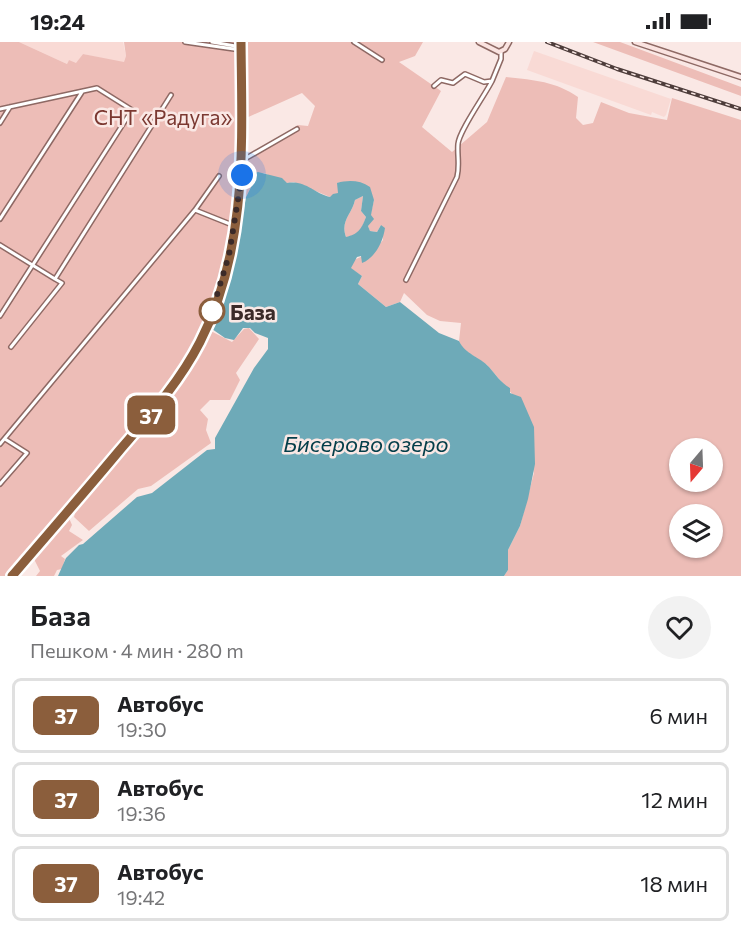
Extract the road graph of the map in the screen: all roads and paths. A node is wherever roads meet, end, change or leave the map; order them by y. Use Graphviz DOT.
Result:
graph roads {
  1 [pos="184,42"];
  2 [pos="212,42"];
  3 [pos="354,42"];
  4 [pos="479,42"];
  5 [pos="509,42"];
  6 [pos="635,42"];
  7 [pos="241,46"];
  8 [pos="501,52"];
  9 [pos="382,60"];
  10 [pos="741,77"];
  11 [pos="492,81"];
  12 [pos="434,86"];
  13 [pos="82,92"];
  14 [pos="171,95"];
  15 [pos="10,107"];
  16 [pos="0,109"];
  17 [pos="0,123"];
  18 [pos="297,129"];
  19 [pos="243,160"];
  20 [pos="219,176"];
  21 [pos="195,210"];
  22 [pos="0,219"];
  23 [pos="235,226"];
  24 [pos="0,244"];
  25 [pos="33,265"];
  26 [pos="55,279"];
  27 [pos="406,280"];
  28 [pos="0,316"];
  29 [pos="10,347"];
  30 [pos="5,439"];
  31 [pos="0,444"];
  32 [pos="0,484"];
  33 [pos="12,576"];
  1 -- 7 [label="street"];
  2 -- 7 [label="street"];
  3 -- 9 [label="street"];
  4 -- 8 [label="main road"];
  5 -- 8 [label="main road"];
  6 -- 10 [label="main road"];
  7 -- 19 [label="main road"];
  8 -- 11 [label="street"];
  11 -- 12 [label="street"];
  11 -- 27 [label="street"];
  13 -- 15 [label="street"];
  13 -- 22 [label="street"];
  13 -- 25 [label="street"];
  14 -- 26 [label="street"];
  15 -- 16 [label="street"];
  15 -- 17 [label="street"];
  18 -- 19 [label="street"];
  19 -- 23 [label="main road"];
  20 -- 21 [label="street"];
  21 -- 23 [label="street"];
  21 -- 30 [label="street"];
  23 -- 33 [label="main road"];
  24 -- 25 [label="street"];
  25 -- 26 [label="street"];
  25 -- 28 [label="street"];
  26 -- 29 [label="street"];
  30 -- 31 [label="street"];
  30 -- 32 [label="street"];
}
